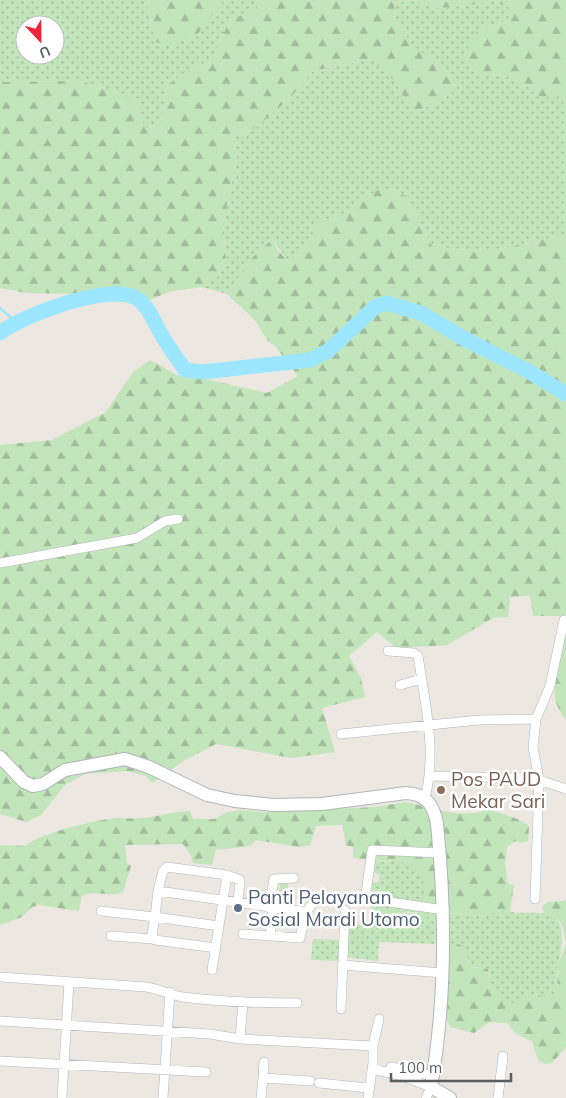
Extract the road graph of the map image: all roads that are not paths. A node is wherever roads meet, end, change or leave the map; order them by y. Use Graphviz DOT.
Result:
graph roads {
  1 [pos="178,520"];
  2 [pos="0,563"];
  3 [pos="564,620"];
  4 [pos="388,651"];
  5 [pos="422,679"];
  6 [pos="400,685"];
  7 [pos="536,720"];
  8 [pos="428,726"];
  9 [pos="341,734"];
  10 [pos="0,757"];
  11 [pos="430,776"];
  12 [pos="539,780"];
  13 [pos="566,789"];
  14 [pos="425,798"];
  15 [pos="440,853"];
  16 [pos="227,875"];
  17 [pos="294,878"];
  18 [pos="158,891"];
  19 [pos="365,900"];
  20 [pos="535,900"];
  21 [pos="222,902"];
  22 [pos="238,904"];
  23 [pos="271,908"];
  24 [pos="345,910"];
  25 [pos="444,910"];
  26 [pos="101,911"];
  27 [pos="306,912"];
  28 [pos="155,917"];
  29 [pos="219,926"];
  30 [pos="243,934"];
  31 [pos="111,936"];
  32 [pos="270,936"];
  33 [pos="153,939"];
  34 [pos="216,948"];
  35 [pos="342,965"];
  36 [pos="212,970"];
  37 [pos="443,973"];
  38 [pos="0,977"];
  39 [pos="69,982"];
  40 [pos="170,992"];
  41 [pos="243,1002"];
  42 [pos="297,1003"];
  43 [pos="341,1009"];
  44 [pos="379,1020"];
  45 [pos="0,1021"];
  46 [pos="66,1025"];
  47 [pos="168,1033"];
  48 [pos="240,1039"];
  49 [pos="374,1046"];
  50 [pos="503,1056"];
  51 [pos="0,1061"];
  52 [pos="264,1062"];
  53 [pos="63,1064"];
  54 [pos="373,1066"];
  55 [pos="164,1070"];
  56 [pos="206,1072"];
  57 [pos="263,1078"];
  58 [pos="430,1087"];
  59 [pos="368,1093"];
  60 [pos="62,1098"];
  61 [pos="163,1098"];
  62 [pos="262,1098"];
  63 [pos="450,1098"];
  64 [pos="498,1098"];
  1 -- 2 [label="street"];
  3 -- 7 [label="street"];
  4 -- 5 [label="street"];
  5 -- 6 [label="street"];
  5 -- 8 [label="street"];
  7 -- 8 [label="street"];
  7 -- 12 [label="street"];
  8 -- 9 [label="street"];
  8 -- 11 [label="street"];
  10 -- 14 [label="street"];
  11 -- 12 [label="street"];
  11 -- 14 [label="street"];
  12 -- 13 [label="street"];
  12 -- 20 [label="street"];
  14 -- 15 [label="street"];
  15 -- 19 [label="street"];
  15 -- 25 [label="street"];
  16 -- 18 [label="street"];
  16 -- 21 [label="street"];
  16 -- 22 [label="street"];
  17 -- 23 [label="street"];
  18 -- 21 [label="street"];
  18 -- 28 [label="street"];
  19 -- 25 [label="street"];
  19 -- 27 [label="street"];
  21 -- 22 [label="street"];
  21 -- 29 [label="street"];
  22 -- 23 [label="street"];
  23 -- 27 [label="street"];
  23 -- 32 [label="street"];
  24 -- 35 [label="street"];
  25 -- 37 [label="street"];
  26 -- 28 [label="street"];
  27 -- 32 [label="street"];
  28 -- 29 [label="street"];
  28 -- 33 [label="street"];
  29 -- 34 [label="street"];
  30 -- 32 [label="street"];
  31 -- 33 [label="street"];
  33 -- 34 [label="street"];
  34 -- 36 [label="street"];
  35 -- 37 [label="street"];
  35 -- 43 [label="street"];
  37 -- 58 [label="street"];
  38 -- 39 [label="street"];
  39 -- 40 [label="street"];
  39 -- 46 [label="street"];
  40 -- 41 [label="street"];
  40 -- 47 [label="street"];
  41 -- 42 [label="street"];
  41 -- 48 [label="street"];
  44 -- 49 [label="street"];
  45 -- 46 [label="street"];
  46 -- 47 [label="street"];
  46 -- 53 [label="street"];
  47 -- 48 [label="street"];
  47 -- 55 [label="street"];
  48 -- 49 [label="street"];
  49 -- 54 [label="street"];
  50 -- 64 [label="street"];
  51 -- 53 [label="street"];
  52 -- 57 [label="street"];
  53 -- 55 [label="street"];
  53 -- 60 [label="street"];
  54 -- 58 [label="street"];
  54 -- 59 [label="street"];
  55 -- 56 [label="street"];
  55 -- 61 [label="street"];
  57 -- 59 [label="street"];
  57 -- 62 [label="street"];
  58 -- 63 [label="street"];
}
